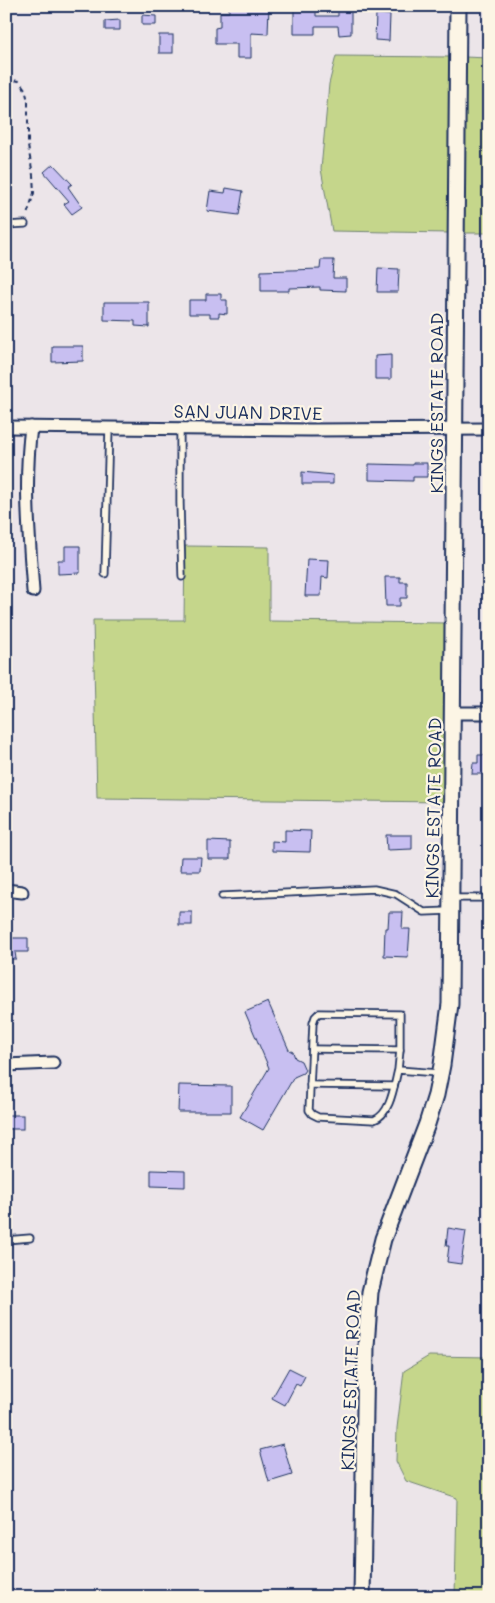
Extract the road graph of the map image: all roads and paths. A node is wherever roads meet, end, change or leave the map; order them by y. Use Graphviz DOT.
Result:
graph roads {
  1 [pos="458,6"];
  2 [pos="6,79"];
  3 [pos="25,224"];
  4 [pos="6,225"];
  5 [pos="6,427"];
  6 [pos="31,427"];
  7 [pos="109,428"];
  8 [pos="180,429"];
  9 [pos="455,429"];
  10 [pos="489,429"];
  11 [pos="105,574"];
  12 [pos="182,577"];
  13 [pos="33,591"];
  14 [pos="489,712"];
  15 [pos="453,713"];
  16 [pos="6,890"];
  17 [pos="22,892"];
  18 [pos="222,896"];
  19 [pos="489,898"];
  20 [pos="451,904"];
  21 [pos="312,1049"];
  22 [pos="400,1050"];
  23 [pos="53,1063"];
  24 [pos="6,1065"];
  25 [pos="398,1070"];
  26 [pos="440,1073"];
  27 [pos="310,1085"];
  28 [pos="394,1086"];
  29 [pos="30,1238"];
  30 [pos="6,1240"];
  31 [pos="362,1597"];
  1 -- 9 [label="street, KINGS ESTATE ROAD"];
  2 -- 3 [label="path"];
  3 -- 4 [label="lane"];
  5 -- 6 [label="street, SAN JUAN DRIVE"];
  6 -- 7 [label="street, SAN JUAN DRIVE"];
  6 -- 13 [label="street"];
  7 -- 8 [label="street, SAN JUAN DRIVE"];
  7 -- 11 [label="lane"];
  8 -- 9 [label="street, SAN JUAN DRIVE"];
  8 -- 12 [label="lane"];
  9 -- 10 [label="street, SAN JUAN DRIVE"];
  9 -- 15 [label="street, KINGS ESTATE ROAD"];
  14 -- 15 [label="street"];
  15 -- 20 [label="street, KINGS ESTATE ROAD"];
  16 -- 17 [label="street"];
  18 -- 20 [label="lane"];
  19 -- 20 [label="lane"];
  20 -- 26 [label="street, KINGS ESTATE ROAD"];
  21 -- 22 [label="lane"];
  21 -- 22 [label="lane"];
  21 -- 27 [label="lane"];
  22 -- 25 [label="lane"];
  23 -- 24 [label="street"];
  25 -- 26 [label="lane"];
  25 -- 28 [label="lane"];
  26 -- 31 [label="street, KINGS ESTATE ROAD"];
  27 -- 28 [label="lane"];
  27 -- 28 [label="lane"];
  29 -- 30 [label="lane"];
}
